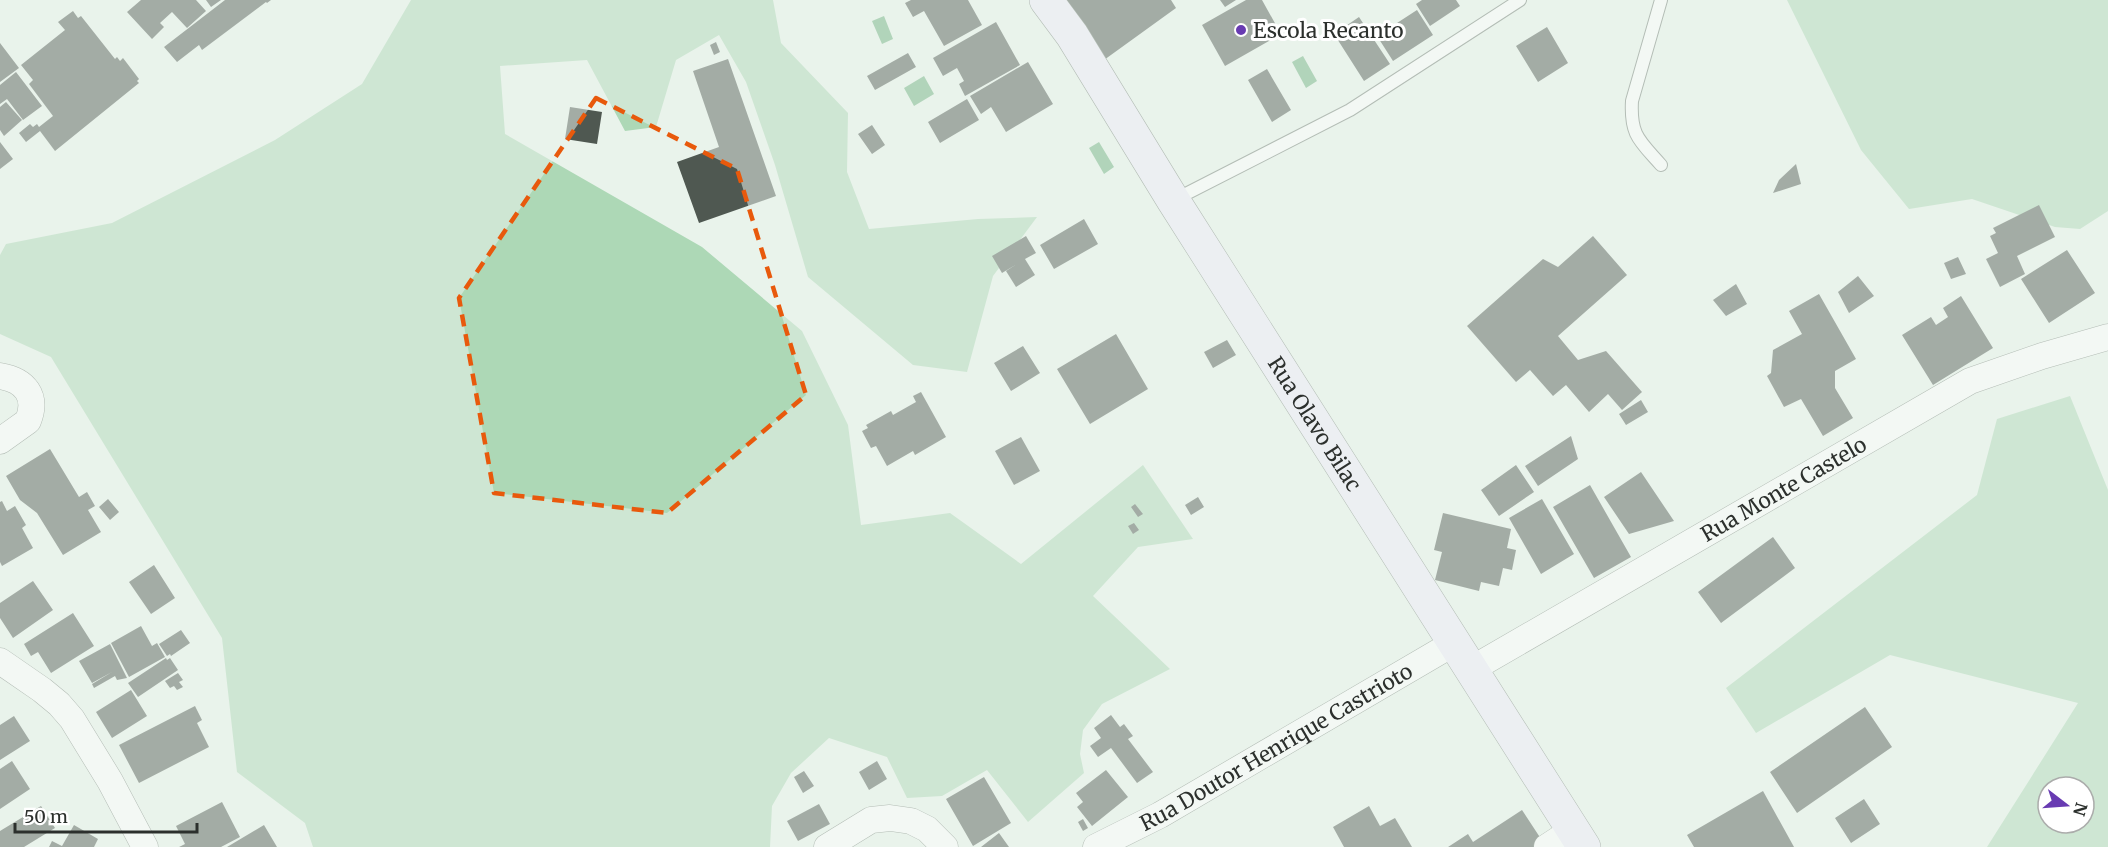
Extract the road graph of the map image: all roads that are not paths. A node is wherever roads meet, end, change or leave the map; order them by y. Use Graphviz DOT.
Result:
graph roads {
  1 [pos="1046,0"];
  2 [pos="1520,0"];
  3 [pos="1661,0"];
  4 [pos="1661,165"];
  5 [pos="1173,200"];
  6 [pos="2108,337"];
  7 [pos="0,376"];
  8 [pos="0,441"];
  9 [pos="1454,643"];
  10 [pos="0,661"];
  11 [pos="1470,670"];
  12 [pos="1568,841"];
  13 [pos="145,847"];
  14 [pos="827,847"];
  15 [pos="945,847"];
  16 [pos="1096,847"];
  1 -- 5 [label="main road, Rua Olavo Bilac"];
  2 -- 5 [label="lane"];
  3 -- 4 [label="lane"];
  5 -- 9 [label="main road, Rua Olavo Bilac"];
  6 -- 11 [label="street, Rua Monte Castelo"];
  7 -- 8 [label="street"];
  9 -- 11 [label="main road, Rua Olavo Bilac"];
  9 -- 16 [label="street, Rua Doutor Henrique Castrioto"];
  10 -- 13 [label="street"];
  11 -- 12 [label="main road, Rua Olavo Bilac"];
  14 -- 15 [label="street"];
}
